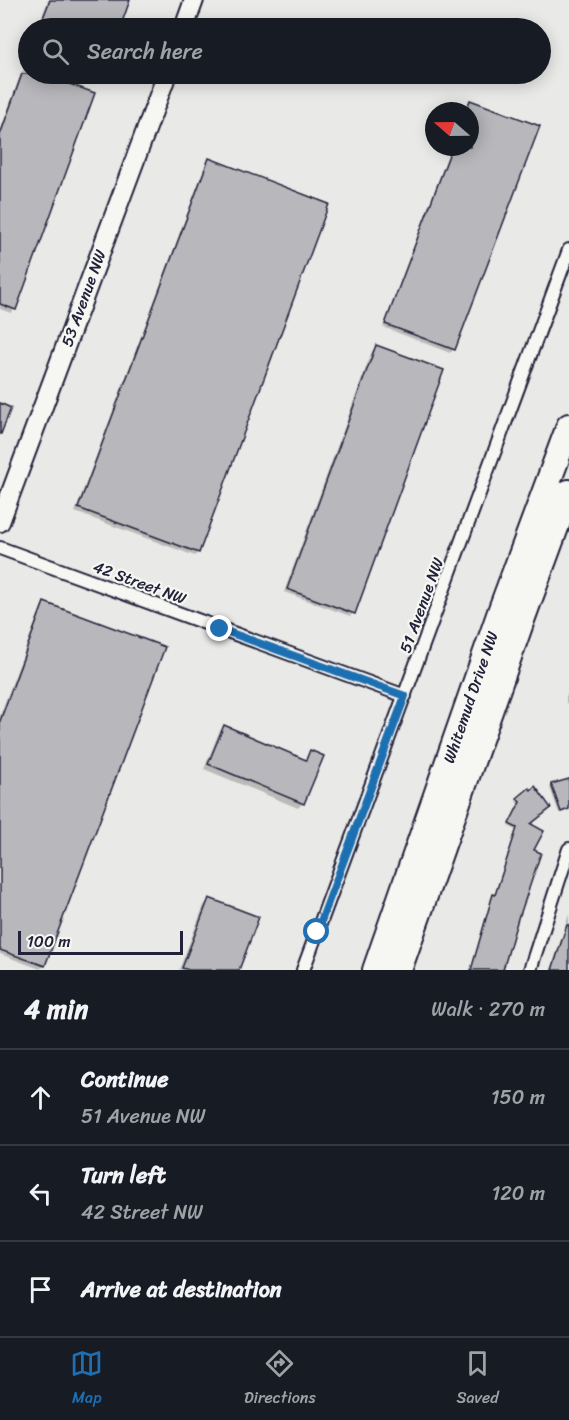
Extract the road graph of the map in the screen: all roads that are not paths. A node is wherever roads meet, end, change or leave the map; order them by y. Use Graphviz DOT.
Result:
graph roads {
  1 [pos="194,0"];
  2 [pos="188,18"];
  3 [pos="163,84"];
  4 [pos="569,250"];
  5 [pos="569,426"];
  6 [pos="569,492"];
  7 [pos="0,522"];
  8 [pos="0,548"];
  9 [pos="405,696"];
  10 [pos="569,849"];
  11 [pos="303,970"];
  12 [pos="375,970"];
  13 [pos="399,970"];
  14 [pos="530,970"];
  1 -- 2 [label="street"];
  3 -- 7 [label="street, 53 Avenue NW"];
  4 -- 9 [label="street, 51 Avenue NW"];
  5 -- 12 [label="highway, Whitemud Drive NW"];
  6 -- 13 [label="highway, Whitemud Drive NW"];
  8 -- 9 [label="street, 42 Street NW"];
  9 -- 11 [label="street, 51 Avenue NW"];
  10 -- 14 [label="street"];
}
